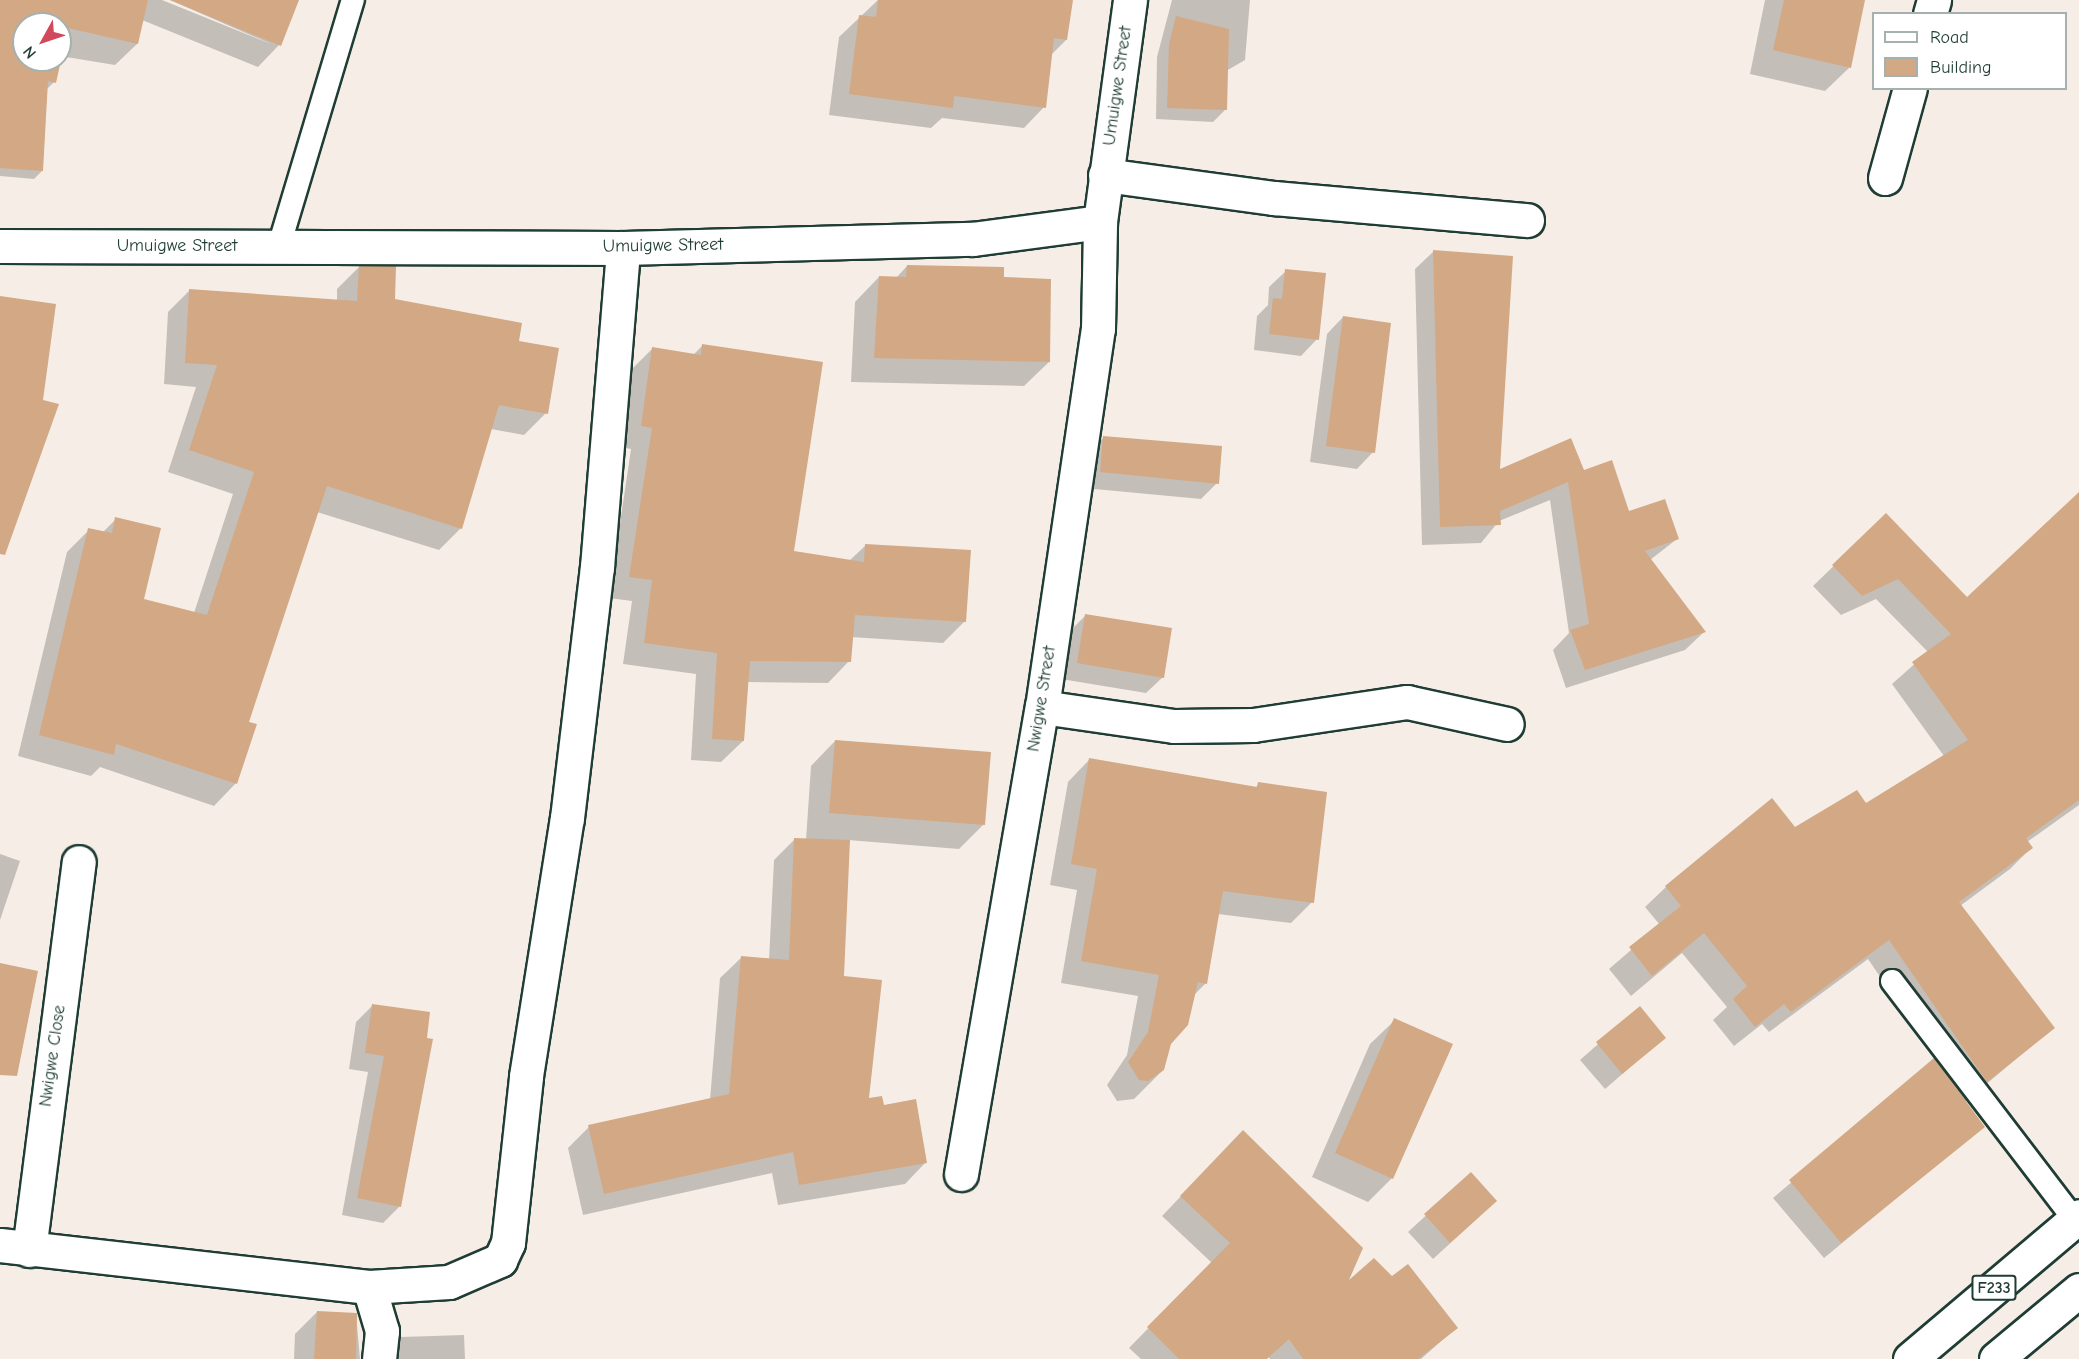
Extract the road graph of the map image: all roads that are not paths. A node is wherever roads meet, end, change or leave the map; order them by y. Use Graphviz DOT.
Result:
graph roads {
  1 [pos="353,0"];
  2 [pos="1130,0"];
  3 [pos="1909,90"];
  4 [pos="1105,175"];
  5 [pos="1885,178"];
  6 [pos="1527,220"];
  7 [pos="1100,222"];
  8 [pos="0,246"];
  9 [pos="279,246"];
  10 [pos="623,248"];
  11 [pos="1042,707"];
  12 [pos="1507,724"];
  13 [pos="79,862"];
  14 [pos="1892,981"];
  15 [pos="961,1174"];
  16 [pos="2077,1218"];
  17 [pos="14,1248"];
  18 [pos="369,1287"];
  19 [pos="2079,1290"];
  20 [pos="379,1359"];
  21 [pos="1910,1359"];
  22 [pos="1996,1359"];
  1 -- 9 [label="lane"];
  2 -- 4 [label="street, Umuigwe Street"];
  3 -- 5 [label="street"];
  4 -- 6 [label="street"];
  4 -- 7 [label="street, Umuigwe Street"];
  7 -- 10 [label="street, Umuigwe Street"];
  7 -- 11 [label="street, Nwigwe Street"];
  8 -- 9 [label="street, Umuigwe Street"];
  9 -- 10 [label="street, Umuigwe Street"];
  10 -- 18 [label="street"];
  11 -- 12 [label="street"];
  11 -- 15 [label="street, Nwigwe Street"];
  13 -- 17 [label="street, Nwigwe Close"];
  14 -- 16 [label="lane"];
  16 -- 21 [label="street, F233"];
  17 -- 18 [label="street"];
  18 -- 20 [label="street"];
  19 -- 22 [label="street"];
}
